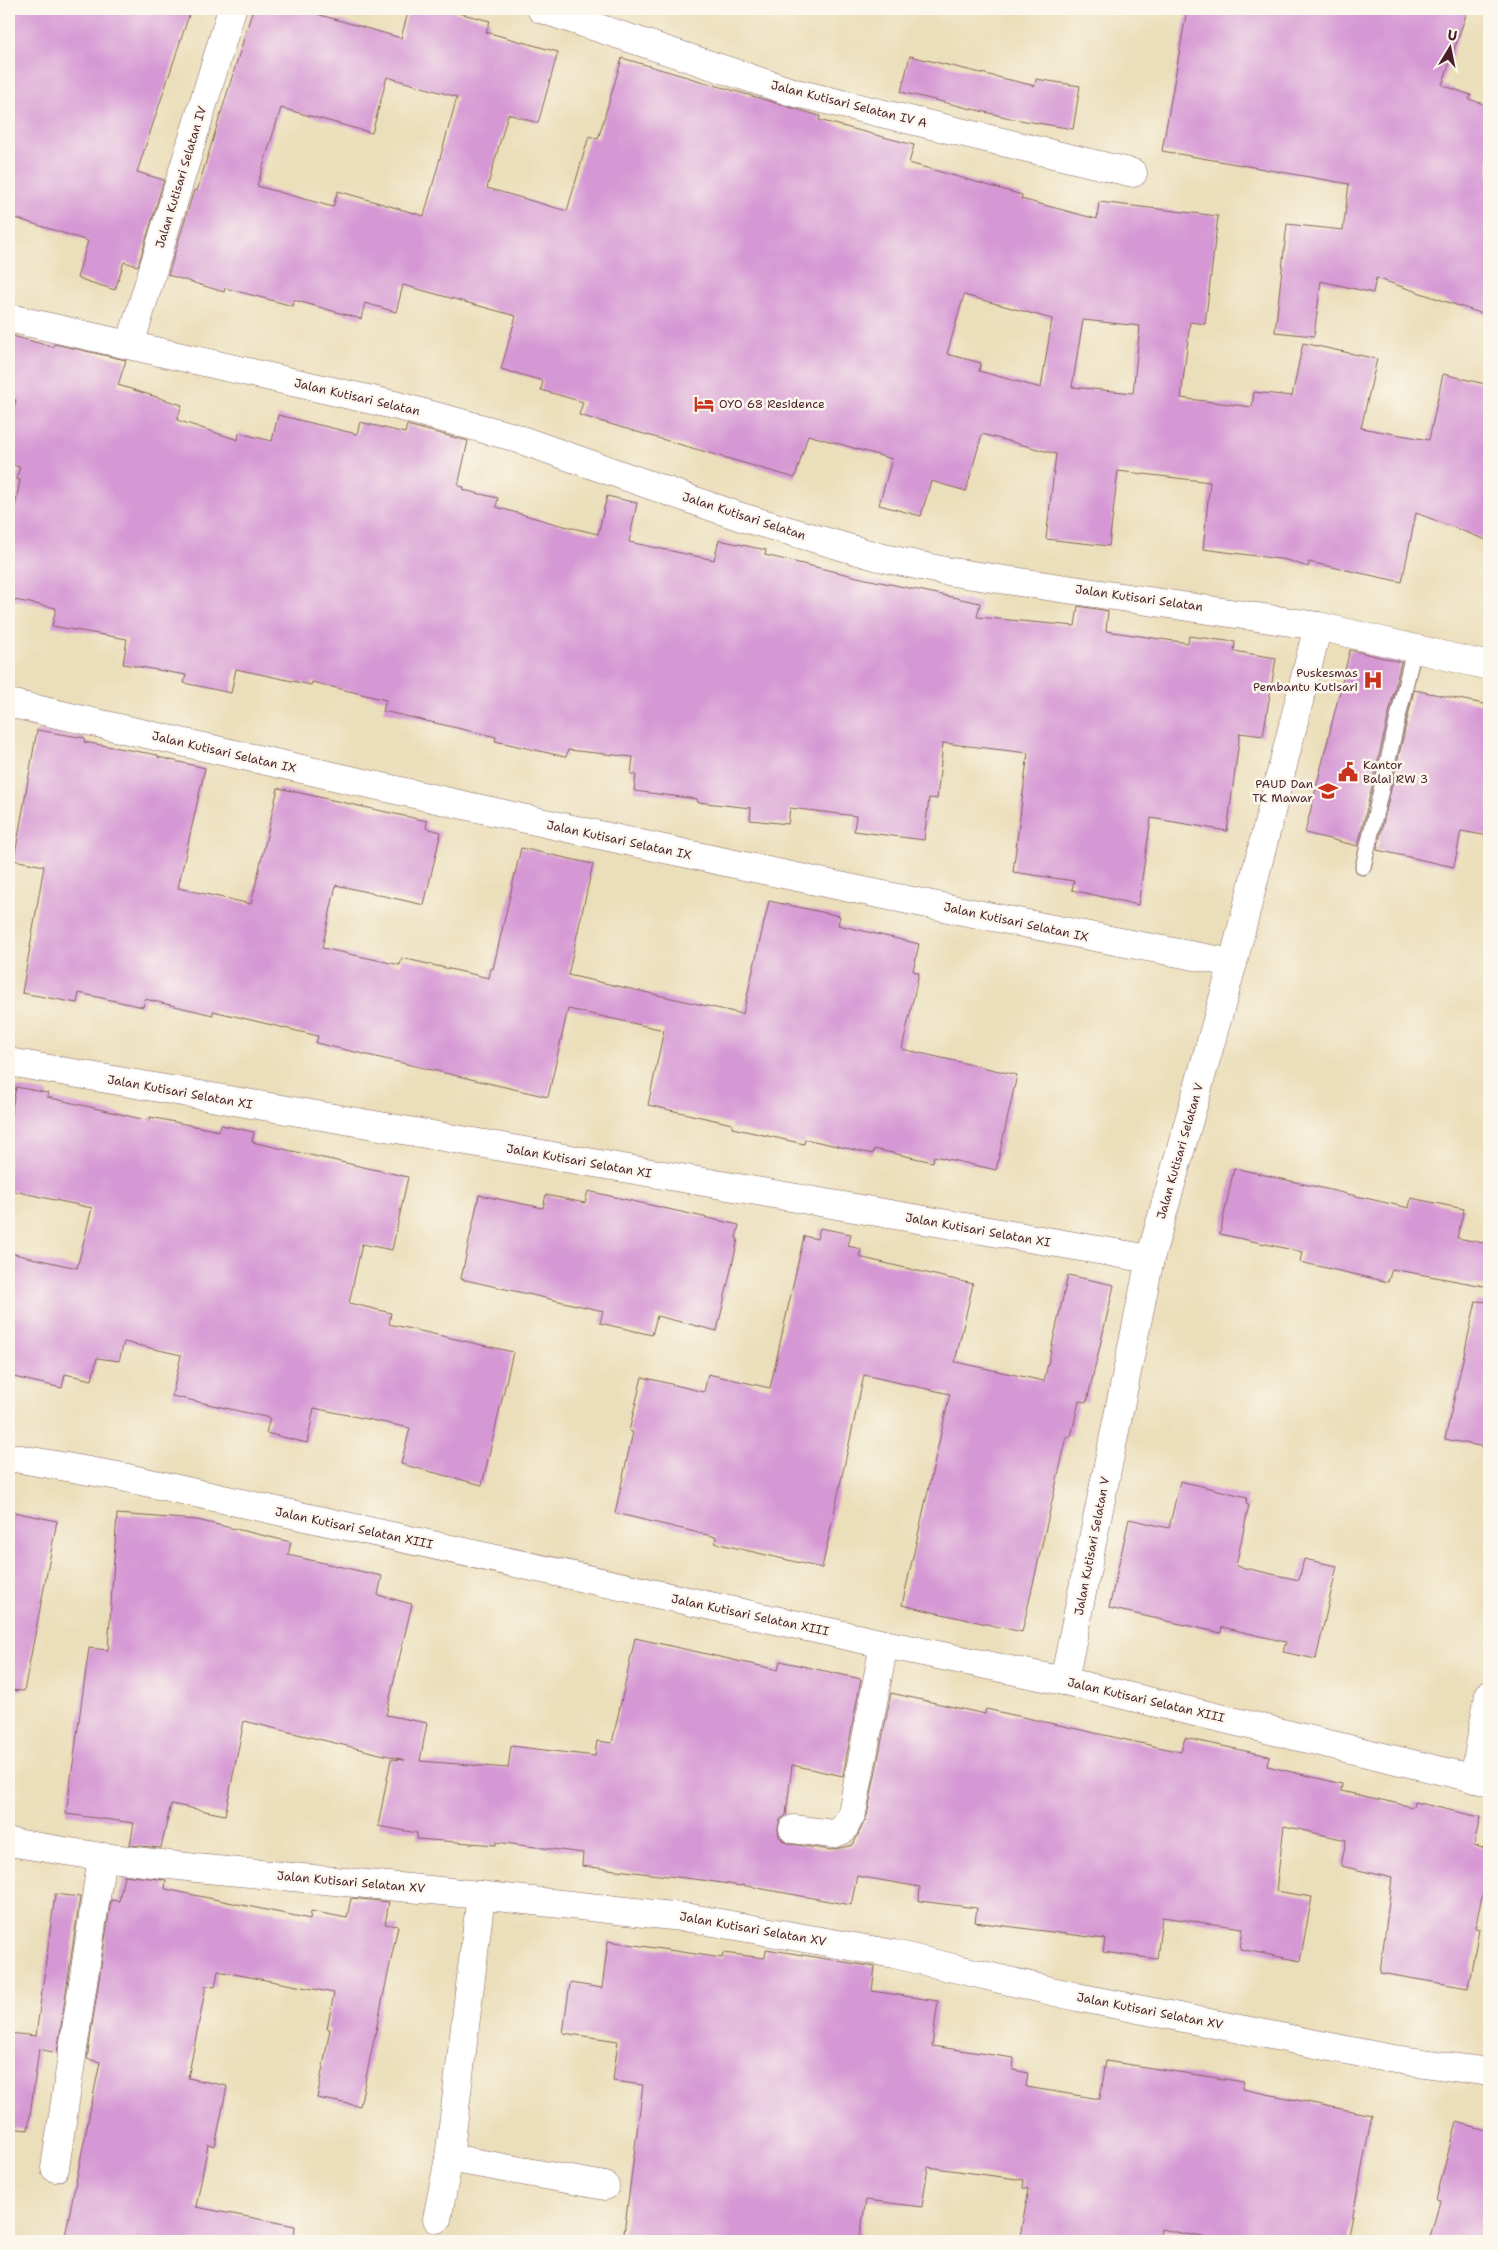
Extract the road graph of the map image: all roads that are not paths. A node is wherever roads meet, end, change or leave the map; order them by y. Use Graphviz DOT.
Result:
graph roads {
  1 [pos="232,9"];
  2 [pos="541,9"];
  3 [pos="1132,173"];
  4 [pos="9,318"];
  5 [pos="130,345"];
  6 [pos="1318,626"];
  7 [pos="1414,649"];
  8 [pos="1489,666"];
  9 [pos="9,703"];
  10 [pos="1363,867"];
  11 [pos="1233,963"];
  12 [pos="9,1062"];
  13 [pos="1150,1260"];
  14 [pos="9,1457"];
  15 [pos="884,1644"];
  16 [pos="1064,1681"];
  17 [pos="1489,1695"];
  18 [pos="1482,1780"];
  19 [pos="793,1828"];
  20 [pos="9,1842"];
  21 [pos="102,1857"];
  22 [pos="481,1895"];
  23 [pos="1489,2072"];
  24 [pos="449,2158"];
  25 [pos="55,2168"];
  26 [pos="605,2186"];
  27 [pos="436,2219"];
  1 -- 5 [label="street, Jalan Kutisari Selatan IV"];
  2 -- 3 [label="street, Jalan Kutisari Selatan IV A"];
  4 -- 5 [label="street, Jalan Kutisari Selatan"];
  5 -- 6 [label="street, Jalan Kutisari Selatan"];
  6 -- 7 [label="street, Jalan Kutisari Selatan"];
  6 -- 11 [label="street, Jalan Kutisari Selatan V"];
  7 -- 8 [label="street, Jalan Kutisari Selatan"];
  7 -- 10 [label="lane"];
  9 -- 11 [label="street, Jalan Kutisari Selatan IX"];
  11 -- 13 [label="street, Jalan Kutisari Selatan V"];
  12 -- 13 [label="street, Jalan Kutisari Selatan XI"];
  13 -- 16 [label="street, Jalan Kutisari Selatan V"];
  14 -- 15 [label="street, Jalan Kutisari Selatan XIII"];
  15 -- 16 [label="street, Jalan Kutisari Selatan XIII"];
  15 -- 19 [label="street"];
  16 -- 18 [label="street, Jalan Kutisari Selatan XIII"];
  17 -- 18 [label="street"];
  20 -- 21 [label="street, Jalan Kutisari Selatan XV"];
  21 -- 22 [label="street, Jalan Kutisari Selatan XV"];
  21 -- 25 [label="street"];
  22 -- 23 [label="street, Jalan Kutisari Selatan XV"];
  22 -- 24 [label="street"];
  24 -- 26 [label="street"];
  24 -- 27 [label="street"];
}
